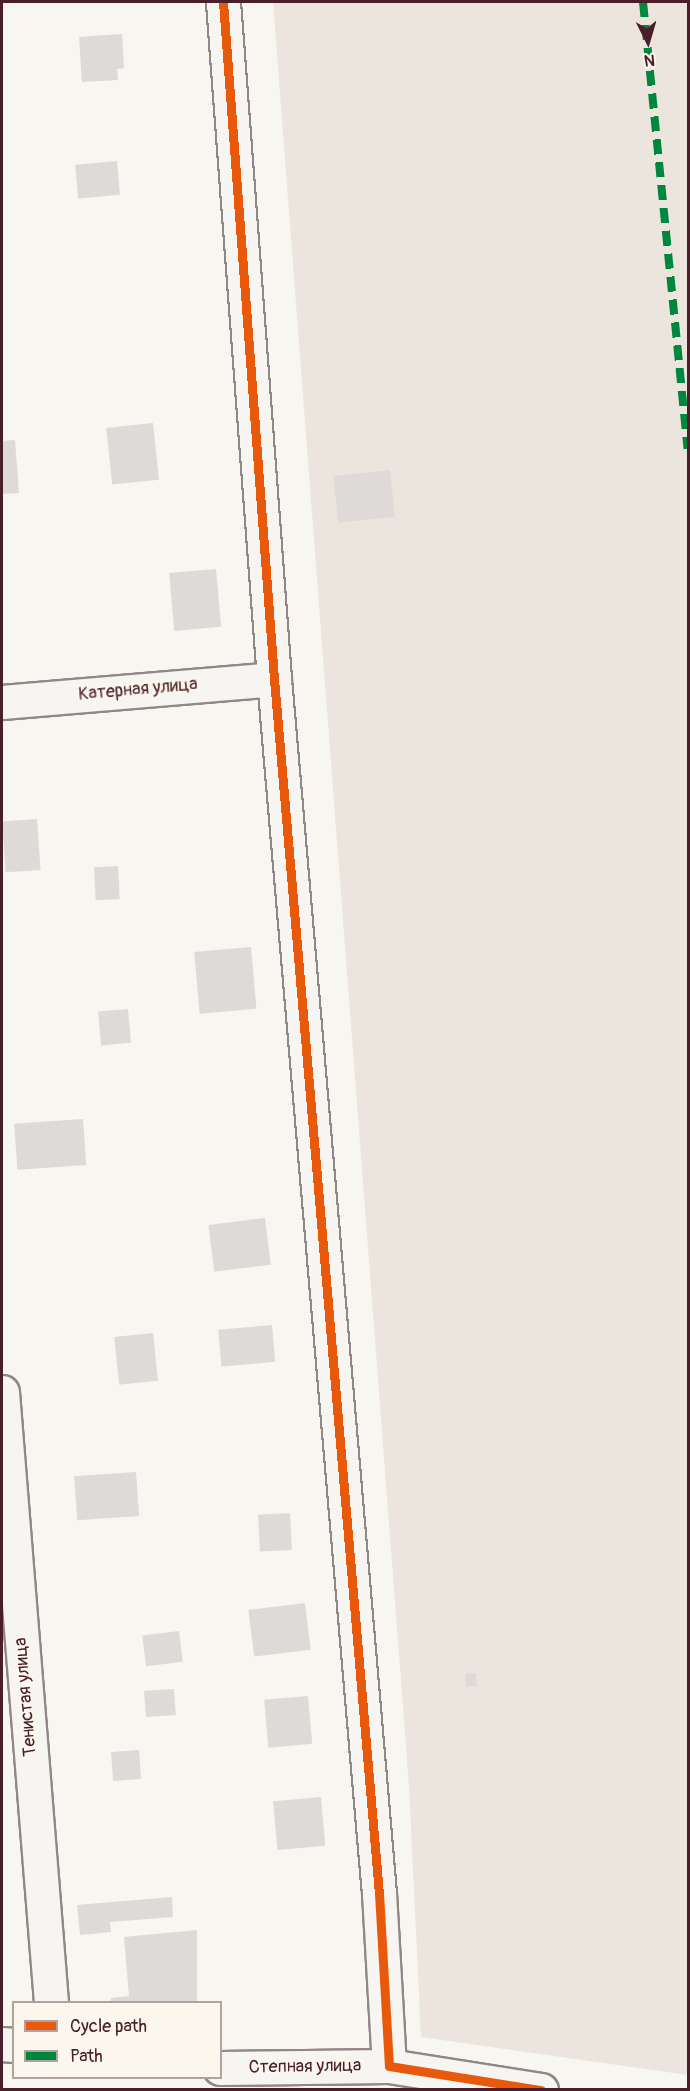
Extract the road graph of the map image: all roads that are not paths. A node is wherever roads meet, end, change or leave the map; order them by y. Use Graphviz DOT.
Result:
graph roads {
  1 [pos="223,2"];
  2 [pos="274,679"];
  3 [pos="2,702"];
  4 [pos="2,1392"];
  5 [pos="51,2001"];
  6 [pos="389,2066"];
  7 [pos="222,2068"];
  8 [pos="541,2090"];
  1 -- 2 [label="street"];
  2 -- 3 [label="street, Катерная улица"];
  2 -- 6 [label="street"];
  4 -- 5 [label="street, Тенистая улица"];
  6 -- 7 [label="street, Степная улица"];
  6 -- 8 [label="street, Степная улица"];
}
